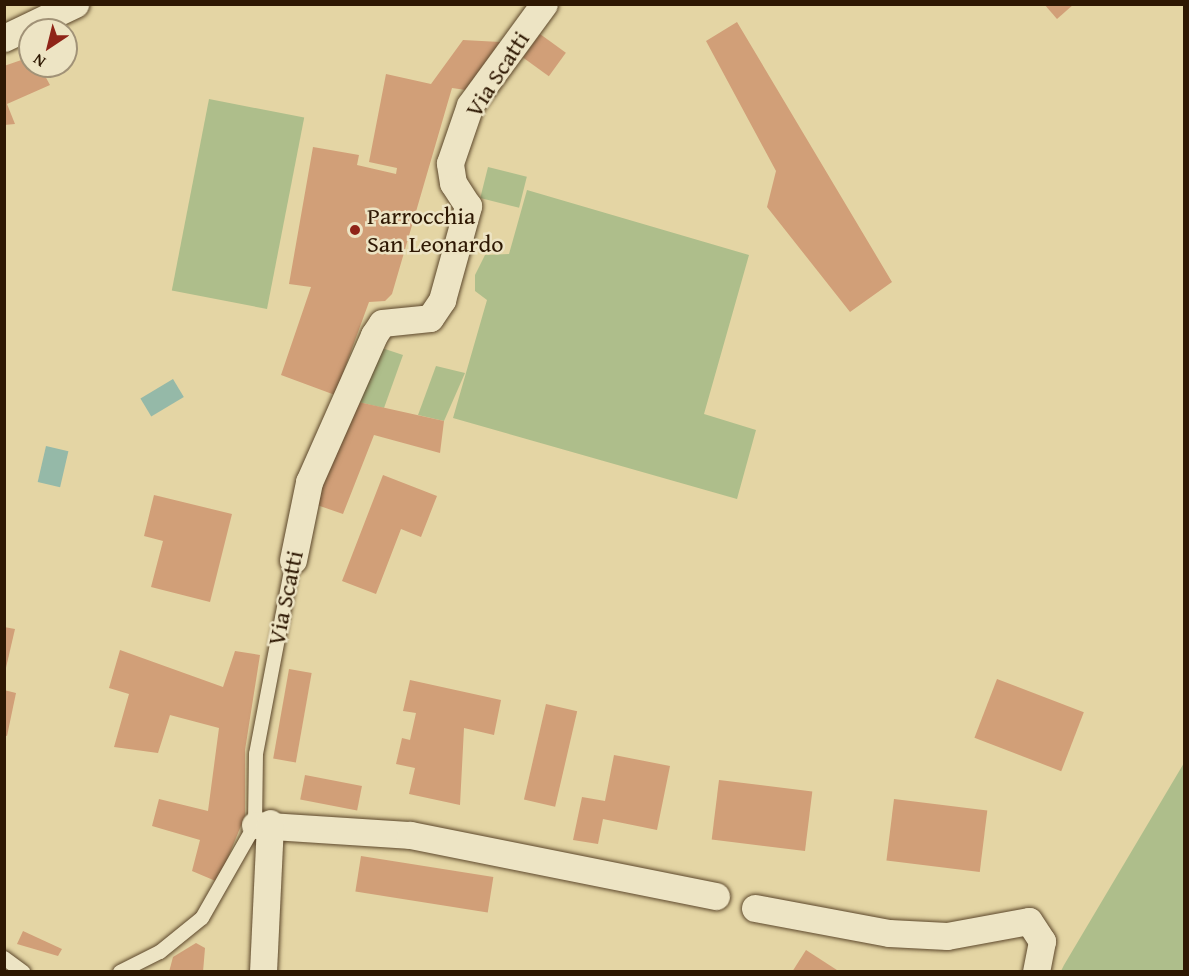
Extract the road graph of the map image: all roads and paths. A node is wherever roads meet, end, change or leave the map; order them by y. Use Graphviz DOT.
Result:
graph roads {
  1 [pos="75,4"];
  2 [pos="544,4"];
  3 [pos="4,38"];
  4 [pos="293,560"];
  5 [pos="263,824"];
  6 [pos="716,897"];
  7 [pos="755,908"];
  8 [pos="4,958"];
  9 [pos="23,972"];
  10 [pos="120,972"];
  11 [pos="263,972"];
  12 [pos="1036,972"];
  1 -- 3 [label="street"];
  2 -- 4 [label="street, Via Scatti"];
  4 -- 5 [label="lane, Via Scatti"];
  5 -- 6 [label="street"];
  5 -- 10 [label="lane"];
  5 -- 11 [label="street"];
  7 -- 12 [label="street"];
  8 -- 9 [label="lane"];
}
